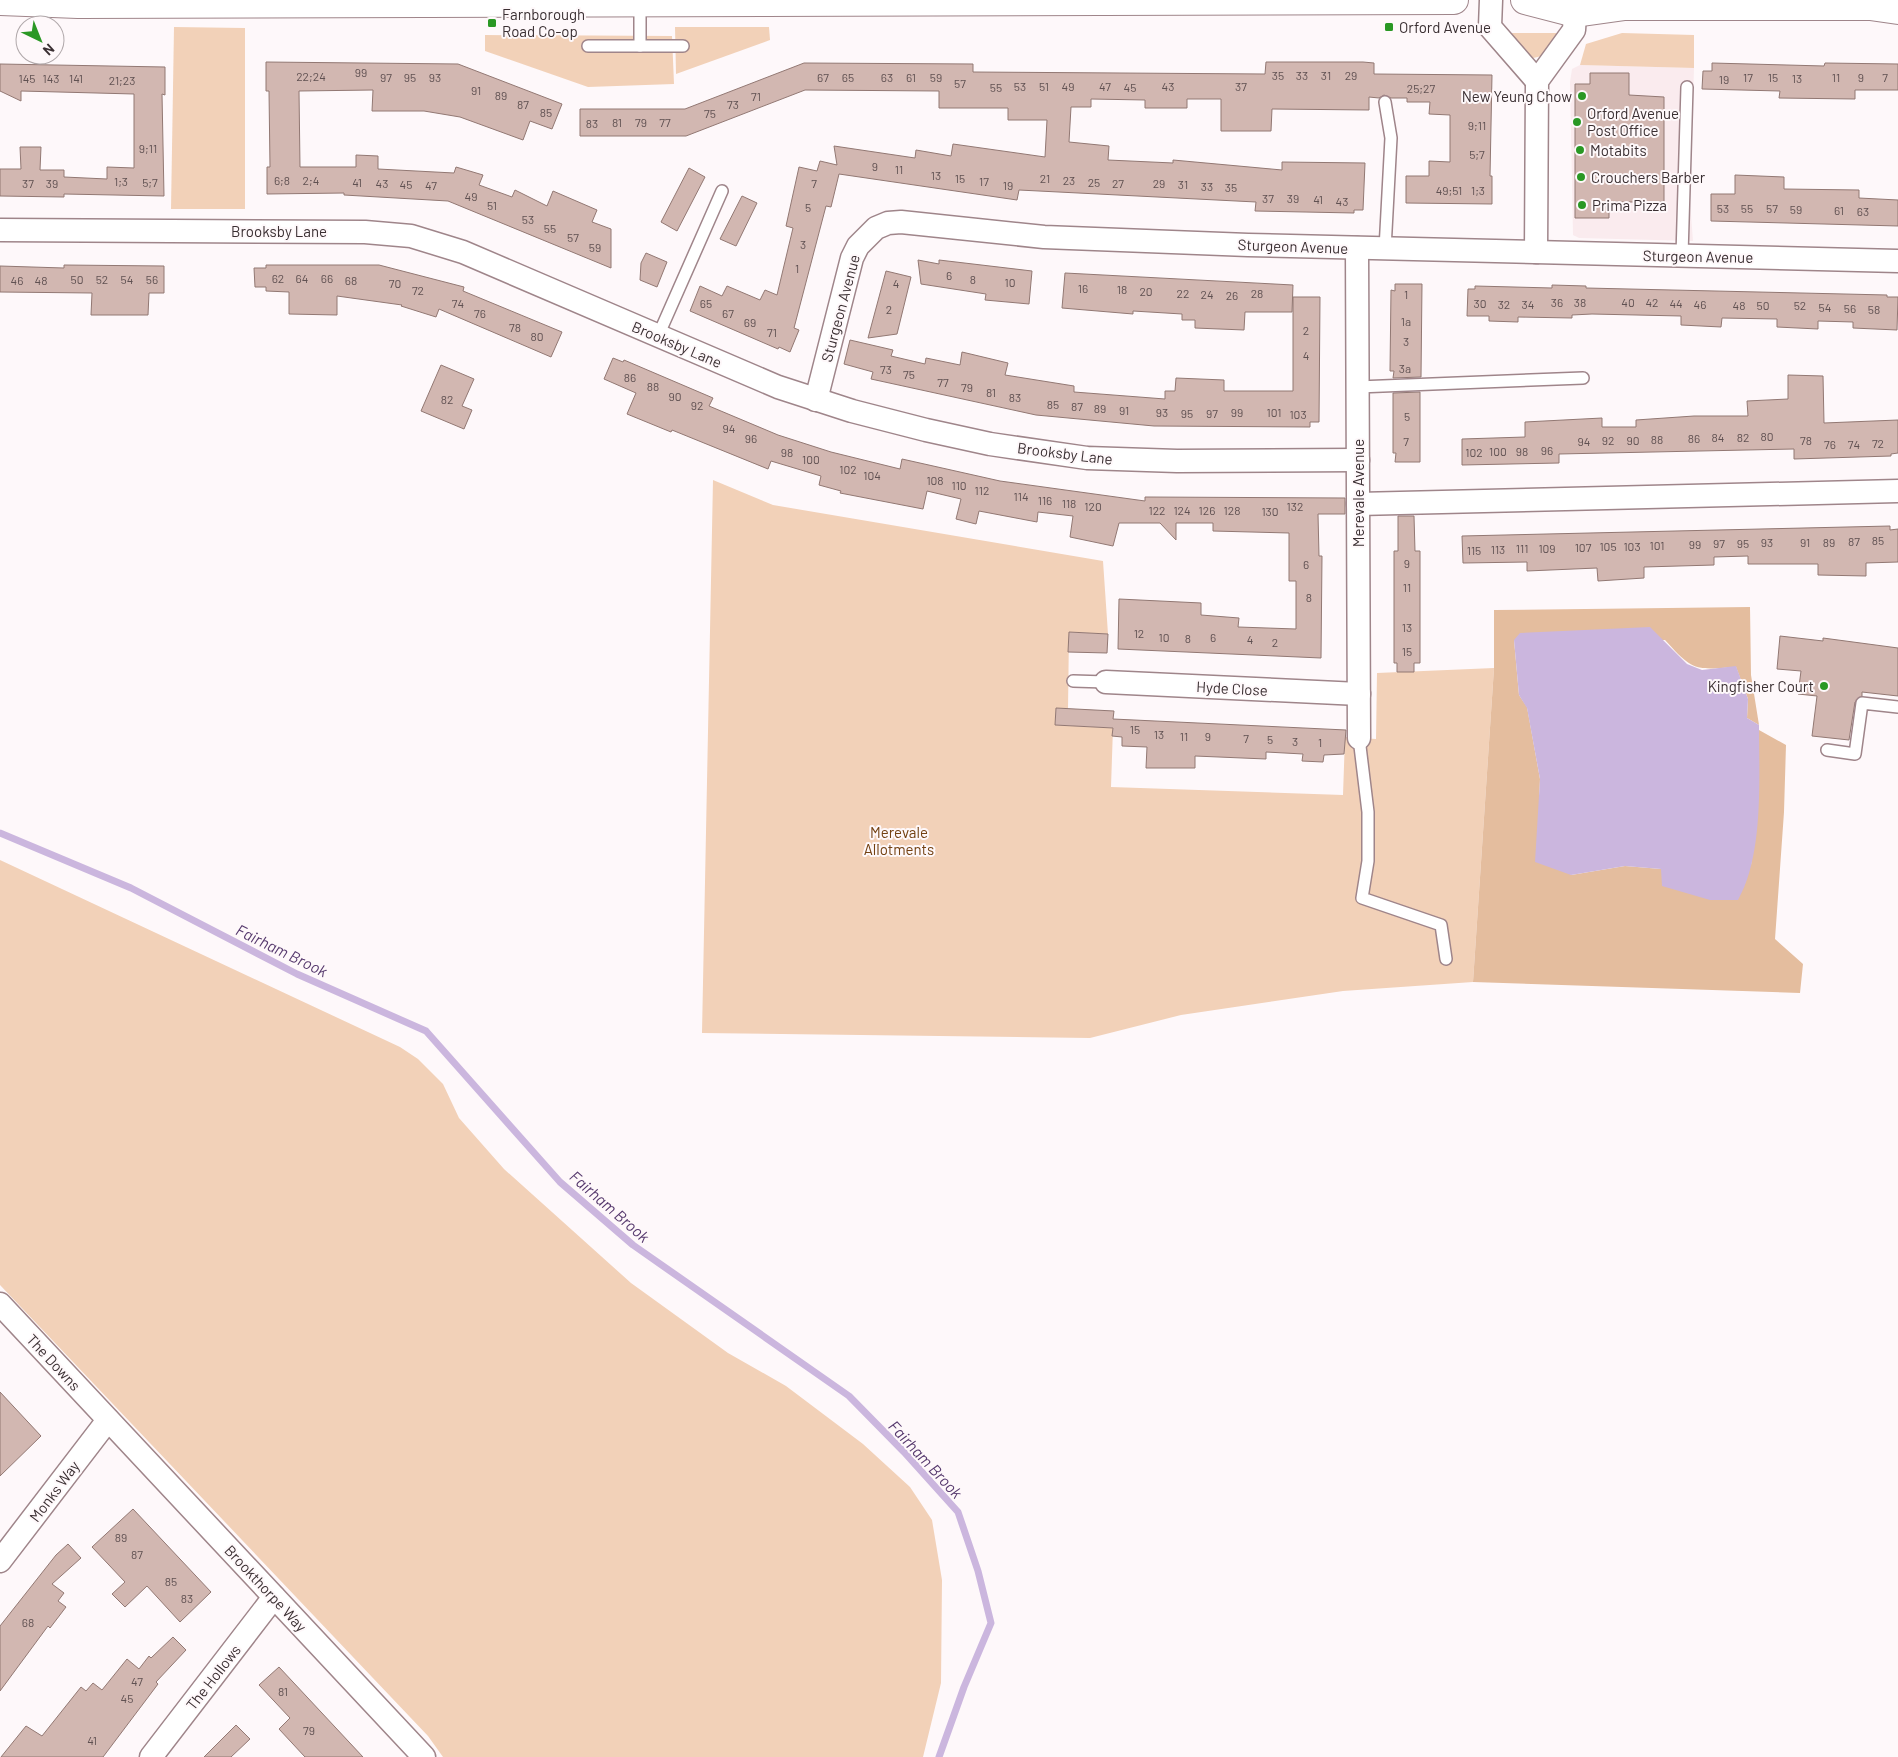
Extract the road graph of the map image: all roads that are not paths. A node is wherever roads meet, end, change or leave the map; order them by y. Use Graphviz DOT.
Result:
graph roads {
  1 [pos="1454,0"];
  2 [pos="1491,0"];
  3 [pos="1525,0"];
  4 [pos="1898,0"];
  5 [pos="0,1"];
  6 [pos="669,1"];
  7 [pos="238,2"];
  8 [pos="486,2"];
  9 [pos="594,2"];
  10 [pos="640,3"];
  11 [pos="1576,6"];
  12 [pos="1870,6"];
  13 [pos="1898,10"];
  14 [pos="588,46"];
  15 [pos="640,46"];
  16 [pos="683,46"];
  17 [pos="1537,81"];
  18 [pos="1687,86"];
  19 [pos="1385,102"];
  20 [pos="722,191"];
  21 [pos="0,230"];
  22 [pos="1357,248"];
  23 [pos="1385,249"];
  24 [pos="1536,252"];
  25 [pos="1682,255"];
  26 [pos="1898,260"];
  27 [pos="658,336"];
  28 [pos="1583,378"];
  29 [pos="1358,387"];
  30 [pos="816,400"];
  31 [pos="1358,460"];
  32 [pos="1898,491"];
  33 [pos="1358,504"];
  34 [pos="1073,681"];
  35 [pos="1106,682"];
  36 [pos="1359,694"];
  37 [pos="1898,707"];
  38 [pos="1359,738"];
  39 [pos="1827,750"];
  40 [pos="1446,959"];
  41 [pos="0,1304"];
  42 [pos="108,1420"];
  43 [pos="0,1562"];
  44 [pos="274,1597"];
  45 [pos="151,1757"];
  46 [pos="424,1757"];
  1 -- 6 [label="street"];
  2 -- 17 [label="street"];
  3 -- 11 [label="street"];
  4 -- 12 [label="street"];
  5 -- 7 [label="street"];
  6 -- 10 [label="street"];
  7 -- 8 [label="street"];
  8 -- 9 [label="street"];
  9 -- 10 [label="street"];
  10 -- 15 [label="lane"];
  11 -- 12 [label="street"];
  11 -- 17 [label="street"];
  12 -- 13 [label="street"];
  14 -- 15 [label="lane"];
  15 -- 16 [label="lane"];
  17 -- 24 [label="street"];
  18 -- 25 [label="lane"];
  19 -- 23 [label="lane"];
  20 -- 27 [label="lane"];
  21 -- 27 [label="street, Brooksby Lane"];
  22 -- 23 [label="street, Sturgeon Avenue"];
  22 -- 29 [label="street, Merevale Avenue"];
  22 -- 30 [label="street, Sturgeon Avenue"];
  23 -- 24 [label="street, Sturgeon Avenue"];
  24 -- 25 [label="street, Sturgeon Avenue"];
  25 -- 26 [label="street, Sturgeon Avenue"];
  27 -- 30 [label="street, Brooksby Lane"];
  28 -- 29 [label="lane"];
  29 -- 31 [label="street, Merevale Avenue"];
  30 -- 31 [label="street, Brooksby Lane"];
  31 -- 33 [label="street, Merevale Avenue"];
  32 -- 33 [label="street"];
  33 -- 36 [label="street, Merevale Avenue"];
  34 -- 35 [label="lane"];
  35 -- 36 [label="street, Hyde Close"];
  36 -- 38 [label="street, Merevale Avenue"];
  37 -- 39 [label="lane"];
  38 -- 40 [label="lane"];
  41 -- 42 [label="street, The Downs"];
  42 -- 43 [label="street, Monks Way"];
  42 -- 44 [label="street, Brookthorpe Way"];
  44 -- 45 [label="street, The Hollows"];
  44 -- 46 [label="street, Brookthorpe Way"];
}
